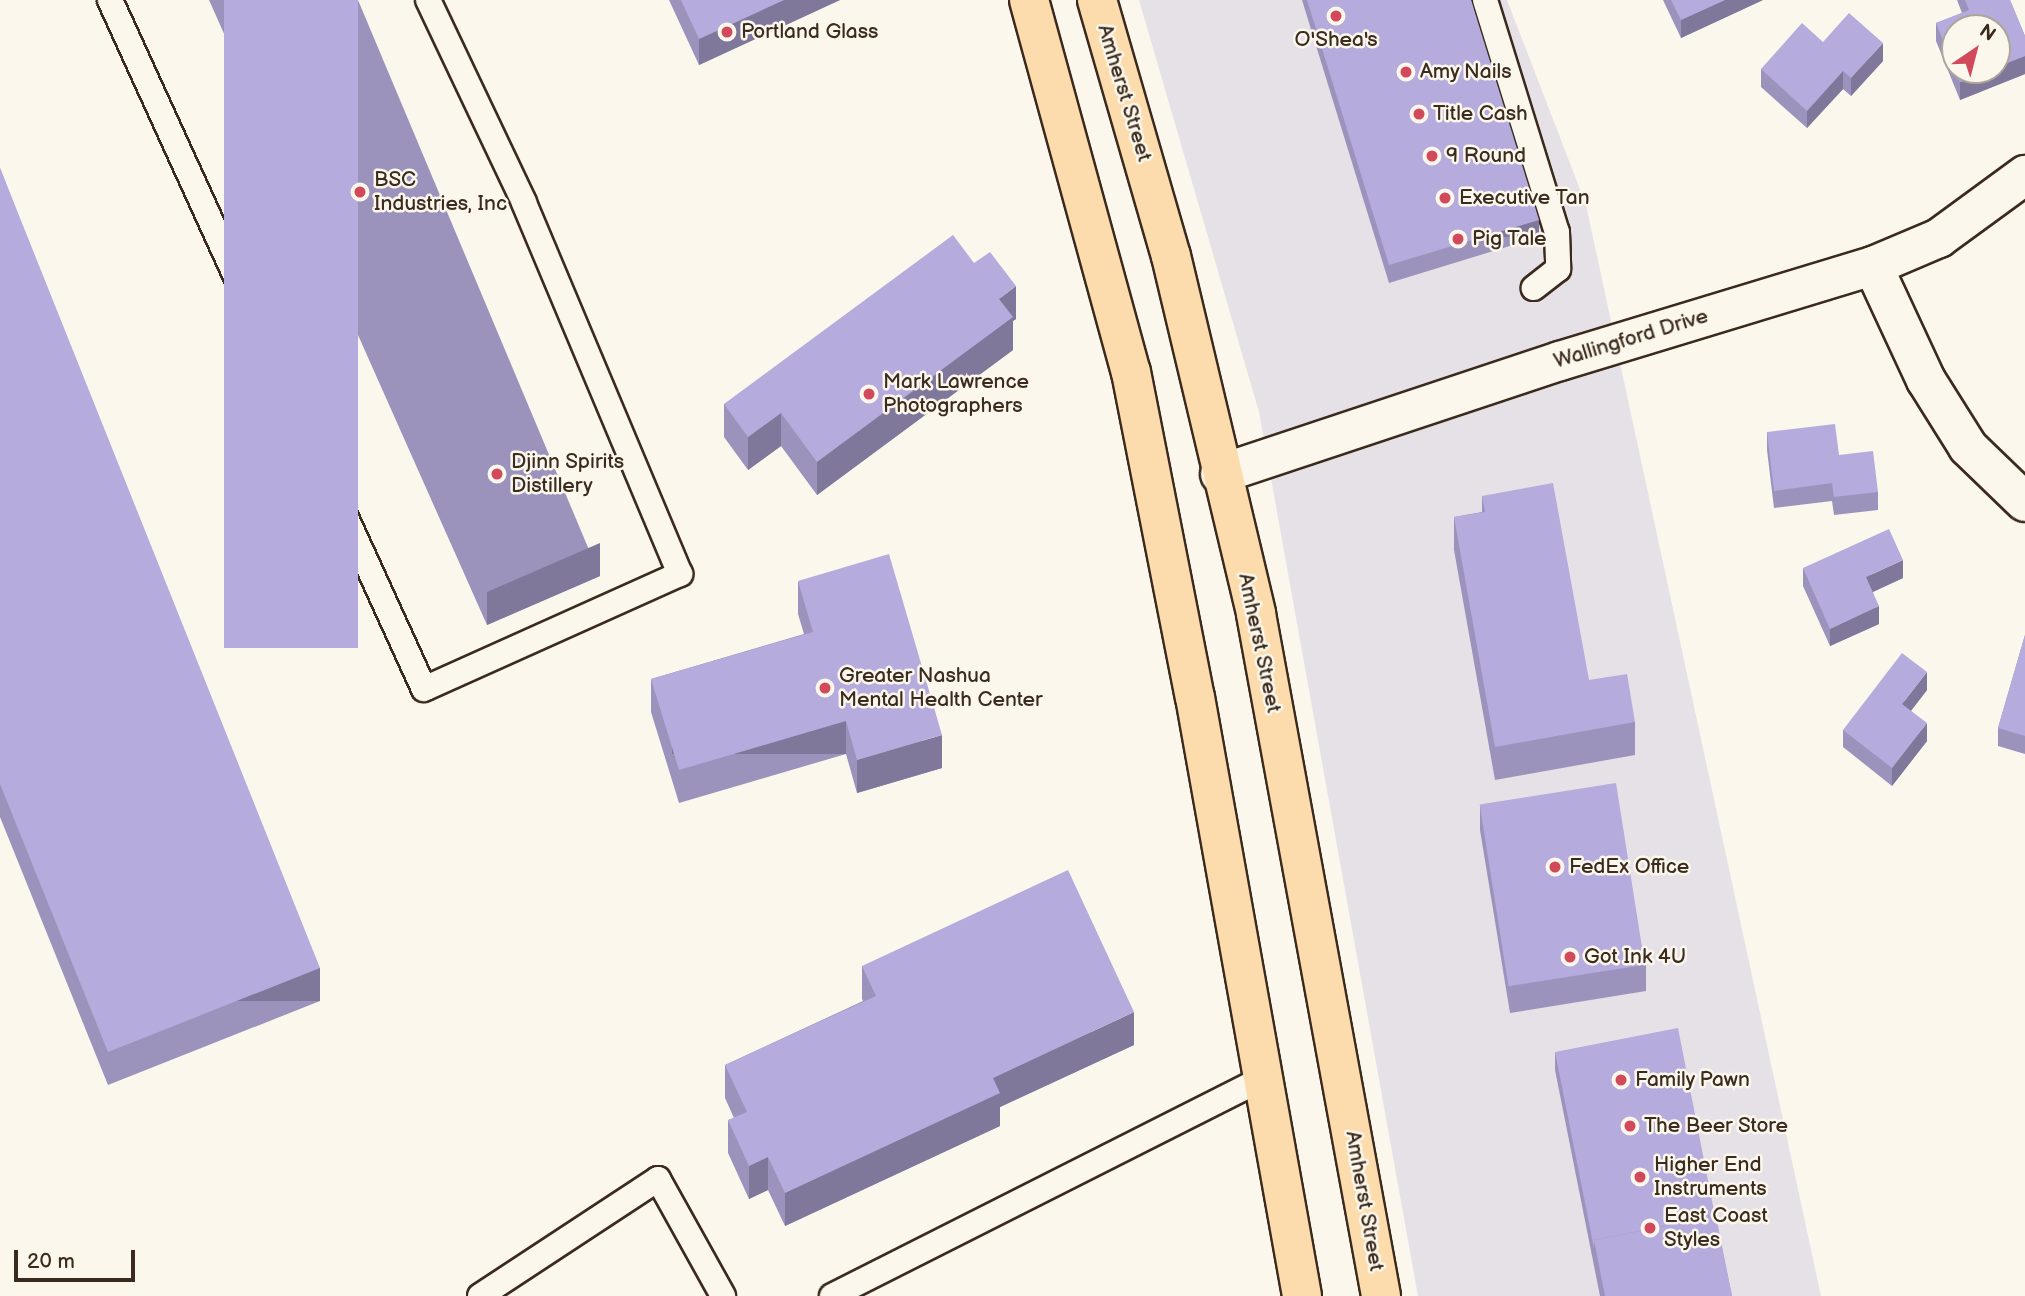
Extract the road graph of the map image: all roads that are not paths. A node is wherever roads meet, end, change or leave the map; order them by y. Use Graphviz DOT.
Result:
graph roads {
  1 [pos="110,0"];
  2 [pos="428,0"];
  3 [pos="1029,0"];
  4 [pos="1097,0"];
  5 [pos="1485,0"];
  6 [pos="2025,175"];
  7 [pos="1873,266"];
  8 [pos="1534,288"];
  9 [pos="1220,474"];
  10 [pos="2025,502"];
  11 [pos="1264,1078"];
  12 [pos="480,1296"];
  13 [pos="723,1296"];
  14 [pos="832,1296"];
  15 [pos="1302,1296"];
  16 [pos="1381,1296"];
  1 -- 2 [label="lane"];
  3 -- 11 [label="highway"];
  4 -- 9 [label="highway, Amherst Street"];
  5 -- 8 [label="lane"];
  6 -- 7 [label="street, Wallingford Drive"];
  7 -- 9 [label="street, Wallingford Drive"];
  7 -- 10 [label="street"];
  9 -- 16 [label="highway, Amherst Street"];
  11 -- 14 [label="lane"];
  11 -- 15 [label="highway"];
  12 -- 13 [label="lane"];
}
